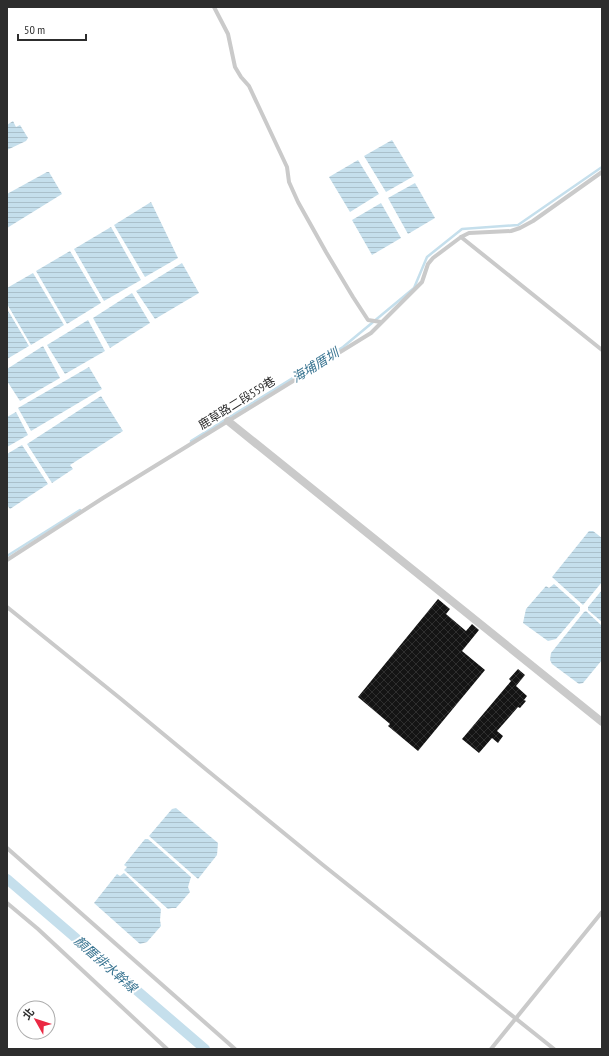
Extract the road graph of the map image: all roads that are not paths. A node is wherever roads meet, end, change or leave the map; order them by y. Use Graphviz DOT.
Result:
graph roads {
  1 [pos="214,7"];
  2 [pos="602,172"];
  3 [pos="461,237"];
  4 [pos="381,322"];
  5 [pos="602,350"];
  6 [pos="228,420"];
  7 [pos="7,560"];
  8 [pos="7,607"];
  9 [pos="602,722"];
  10 [pos="7,848"];
  11 [pos="7,903"];
  12 [pos="602,912"];
  13 [pos="515,1019"];
  14 [pos="167,1049"];
  15 [pos="235,1049"];
  16 [pos="491,1049"];
  17 [pos="554,1049"];
  1 -- 4 [label="lane"];
  2 -- 3 [label="lane, 鹿草路二段559巷"];
  3 -- 4 [label="lane, 鹿草路二段559巷"];
  3 -- 5 [label="lane"];
  4 -- 6 [label="lane, 鹿草路二段559巷"];
  6 -- 7 [label="lane, 鹿草路二段559巷"];
  6 -- 9 [label="street"];
  8 -- 13 [label="lane"];
  10 -- 15 [label="lane"];
  11 -- 14 [label="lane"];
  12 -- 13 [label="lane"];
  13 -- 16 [label="lane"];
  13 -- 17 [label="lane"];
}
